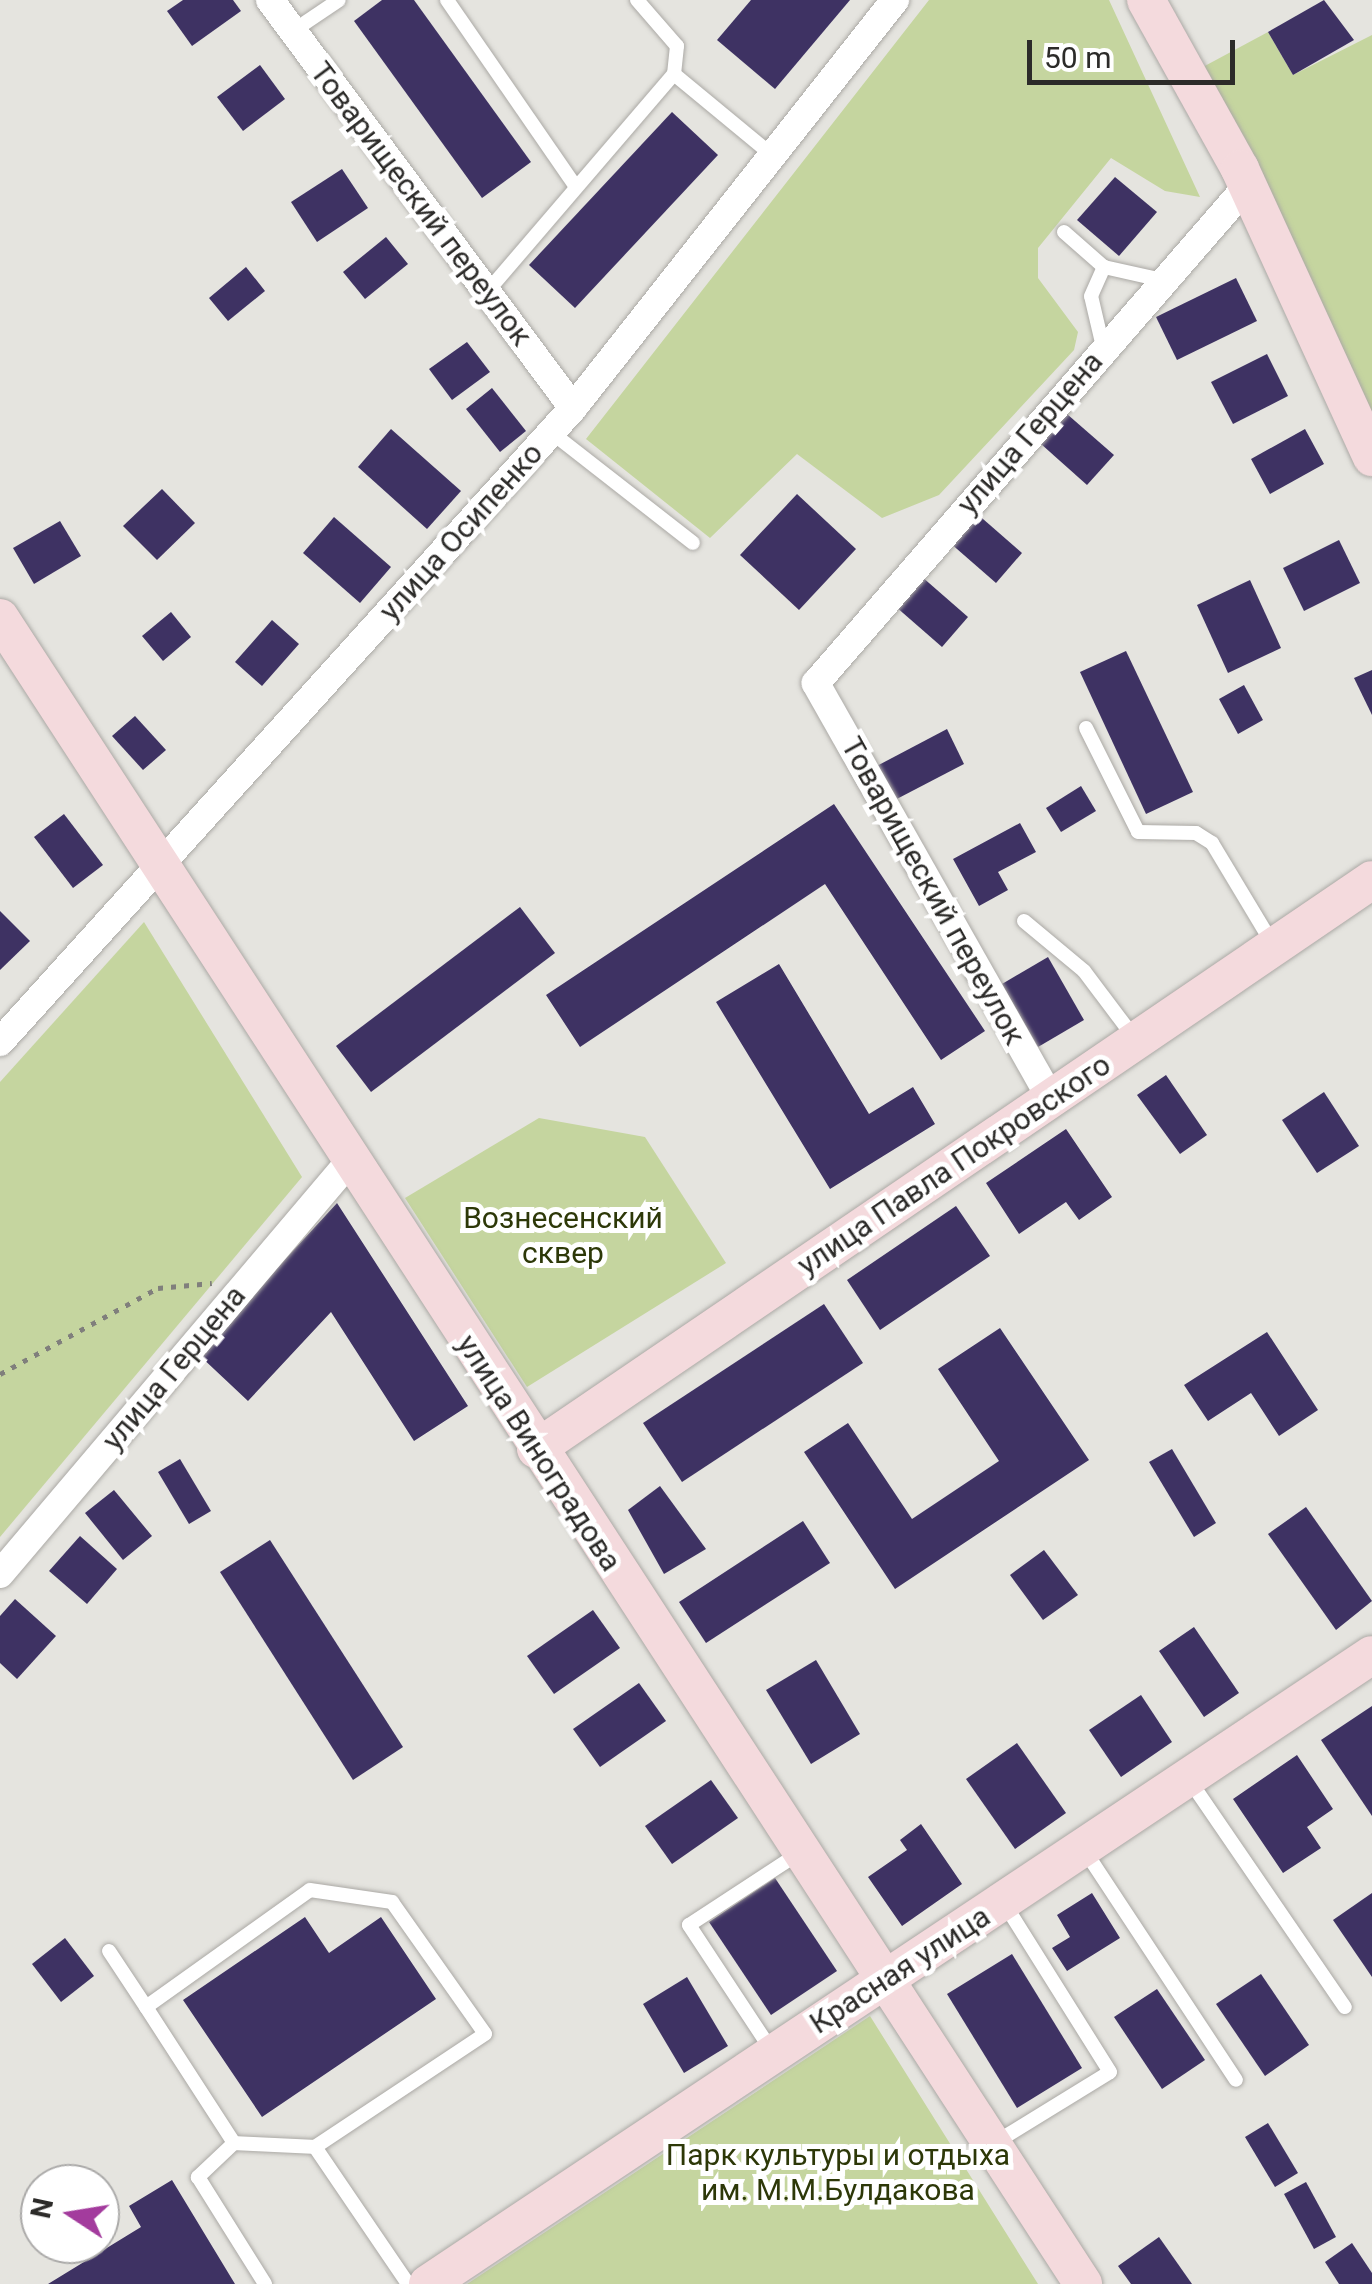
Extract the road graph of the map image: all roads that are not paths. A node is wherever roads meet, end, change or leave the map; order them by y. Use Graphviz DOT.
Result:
graph roads {
  1 [pos="270,0"];
  2 [pos="340,0"];
  3 [pos="447,0"];
  4 [pos="636,0"];
  5 [pos="895,0"];
  6 [pos="1146,0"];
  7 [pos="293,31"];
  8 [pos="674,74"];
  9 [pos="772,155"];
  10 [pos="1248,185"];
  11 [pos="576,188"];
  12 [pos="1064,232"];
  13 [pos="1104,267"];
  14 [pos="1162,280"];
  15 [pos="486,292"];
  16 [pos="1104,347"];
  17 [pos="573,408"];
  18 [pos="551,432"];
  19 [pos="1372,458"];
  20 [pos="693,543"];
  21 [pos="0,618"];
  22 [pos="816,683"];
  23 [pos="1086,728"];
  24 [pos="158,869"];
  25 [pos="1372,880"];
  26 [pos="1024,921"];
  27 [pos="1275,946"];
  28 [pos="1136,1041"];
  29 [pos="0,1042"];
  30 [pos="1051,1099"];
  31 [pos="349,1162"];
  32 [pos="536,1449"];
  33 [pos="0,1574"];
  34 [pos="1372,1655"];
  35 [pos="1189,1779"];
  36 [pos="1082,1848"];
  37 [pos="802,1851"];
  38 [pos="1004,1902"];
  39 [pos="109,1951"];
  40 [pos="886,1978"];
  41 [pos="146,2007"];
  42 [pos="1345,2007"];
  43 [pos="773,2052"];
  44 [pos="1236,2080"];
  45 [pos="234,2143"];
  46 [pos="993,2144"];
  47 [pos="315,2147"];
  48 [pos="265,2284"];
  49 [pos="408,2284"];
  50 [pos="428,2284"];
  51 [pos="1083,2284"];
  1 -- 7 [label="street, Товарищеский переулок"];
  2 -- 7 [label="lane"];
  3 -- 11 [label="lane"];
  4 -- 8 [label="lane"];
  5 -- 9 [label="street, улица Осипенко"];
  6 -- 10 [label="street"];
  7 -- 15 [label="street, Товарищеский переулок"];
  8 -- 9 [label="lane"];
  8 -- 11 [label="lane"];
  9 -- 17 [label="street, улица Осипенко"];
  10 -- 14 [label="street, улица Герцена"];
  10 -- 19 [label="street"];
  11 -- 15 [label="lane"];
  12 -- 13 [label="lane"];
  13 -- 14 [label="lane"];
  13 -- 16 [label="lane"];
  14 -- 16 [label="street, улица Герцена"];
  15 -- 17 [label="street, Товарищеский переулок"];
  16 -- 22 [label="street, улица Герцена"];
  17 -- 18 [label="street, улица Осипенко"];
  18 -- 20 [label="lane"];
  18 -- 24 [label="street, улица Осипенко"];
  21 -- 24 [label="street, улица Виноградова"];
  22 -- 30 [label="street, Товарищеский переулок"];
  23 -- 27 [label="lane"];
  24 -- 29 [label="street, улица Осипенко"];
  24 -- 31 [label="street, улица Виноградова"];
  25 -- 27 [label="street, улица Павла Покровского"];
  26 -- 28 [label="lane"];
  27 -- 28 [label="street, улица Павла Покровского"];
  28 -- 30 [label="street, улица Павла Покровского"];
  30 -- 32 [label="street, улица Павла Покровского"];
  31 -- 32 [label="street, улица Виноградова"];
  31 -- 33 [label="street, улица Герцена"];
  32 -- 37 [label="street, улица Виноградова"];
  34 -- 35 [label="street, Красная улица"];
  35 -- 36 [label="street, Красная улица"];
  35 -- 42 [label="lane"];
  36 -- 38 [label="street, Красная улица"];
  36 -- 44 [label="lane"];
  37 -- 40 [label="street, улица Виноградова"];
  37 -- 43 [label="lane"];
  38 -- 40 [label="street, Красная улица"];
  38 -- 46 [label="lane"];
  39 -- 41 [label="lane"];
  40 -- 43 [label="street, Красная улица"];
  40 -- 46 [label="street, улица Виноградова"];
  41 -- 45 [label="lane"];
  41 -- 47 [label="lane"];
  43 -- 50 [label="street, Красная улица"];
  45 -- 47 [label="lane"];
  45 -- 48 [label="lane"];
  46 -- 51 [label="street, улица Виноградова"];
  47 -- 49 [label="lane"];
}
